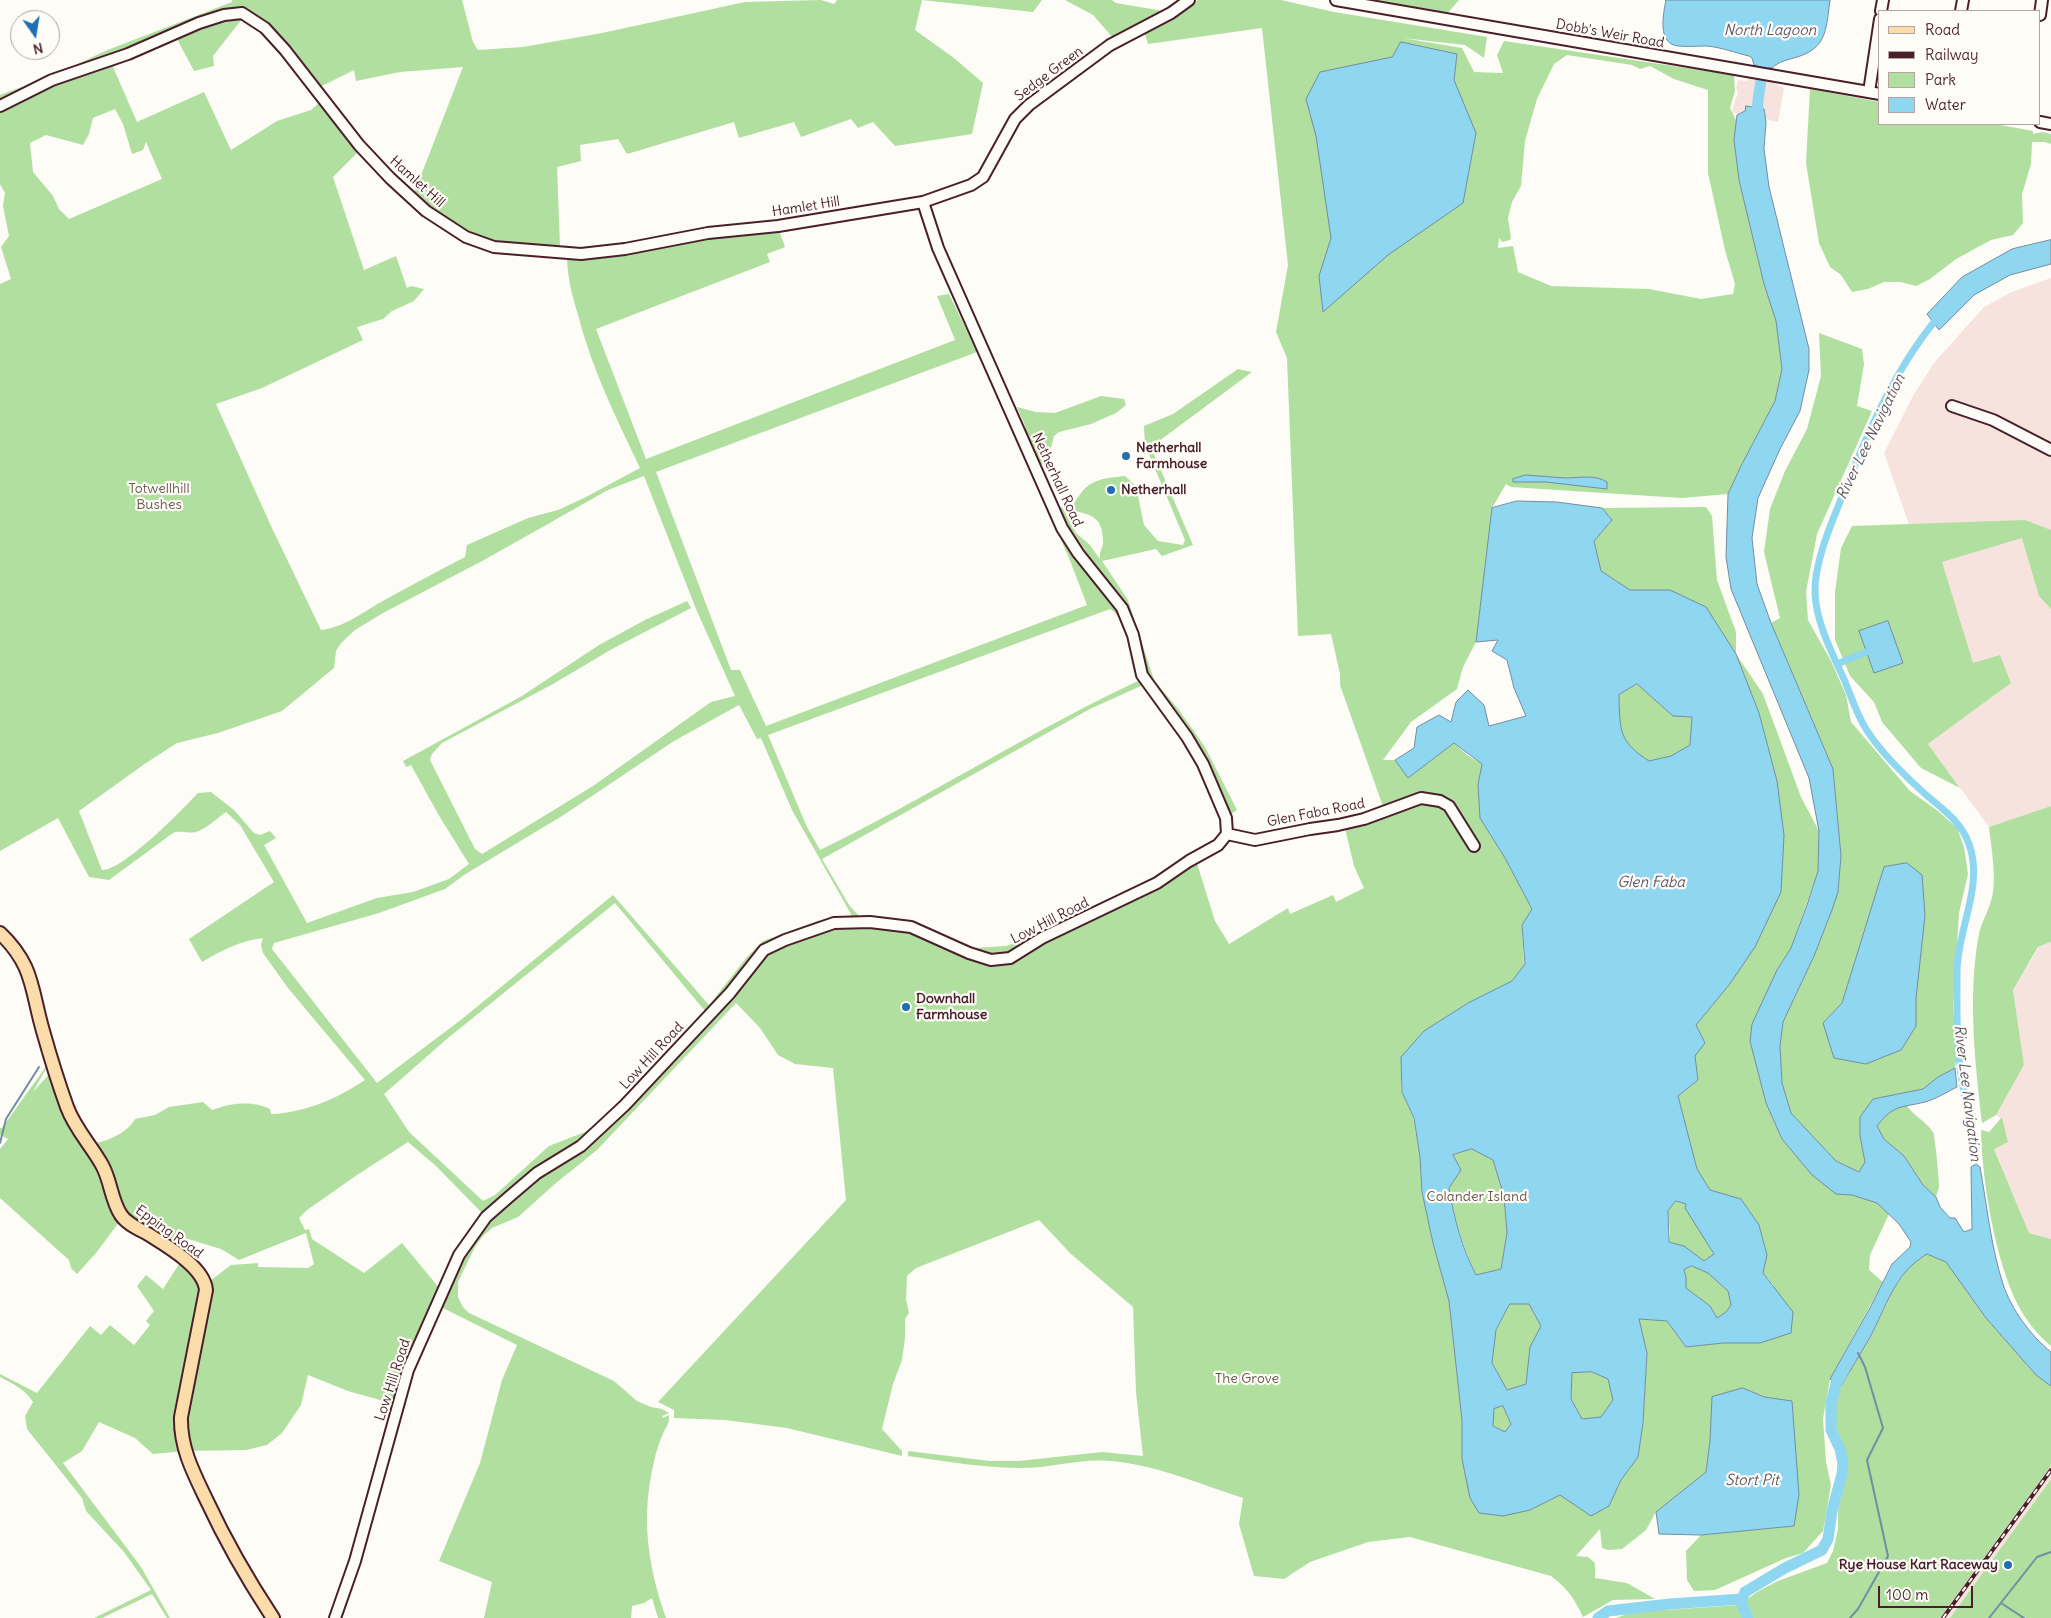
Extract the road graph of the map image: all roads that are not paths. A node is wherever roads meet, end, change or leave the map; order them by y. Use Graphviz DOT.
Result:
graph roads {
  1 [pos="1189,0"];
  2 [pos="1336,0"];
  3 [pos="1878,32"];
  4 [pos="1869,92"];
  5 [pos="1878,94"];
  6 [pos="0,106"];
  7 [pos="923,202"];
  8 [pos="1952,406"];
  9 [pos="2051,450"];
  10 [pos="1227,834"];
  11 [pos="1474,846"];
  12 [pos="0,933"];
  13 [pos="273,1618"];
  14 [pos="335,1618"];
  1 -- 7 [label="street, Sedge Green"];
  2 -- 4 [label="street, Dobb's Weir Road"];
  3 -- 4 [label="street"];
  4 -- 5 [label="street, Dobb's Weir Road"];
  6 -- 7 [label="street, Hamlet Hill"];
  7 -- 10 [label="street, Netherhall Road"];
  8 -- 9 [label="street"];
  10 -- 11 [label="street, Glen Faba Road"];
  10 -- 14 [label="street, Low Hill Road"];
  12 -- 13 [label="main road, Epping Road"];
}
